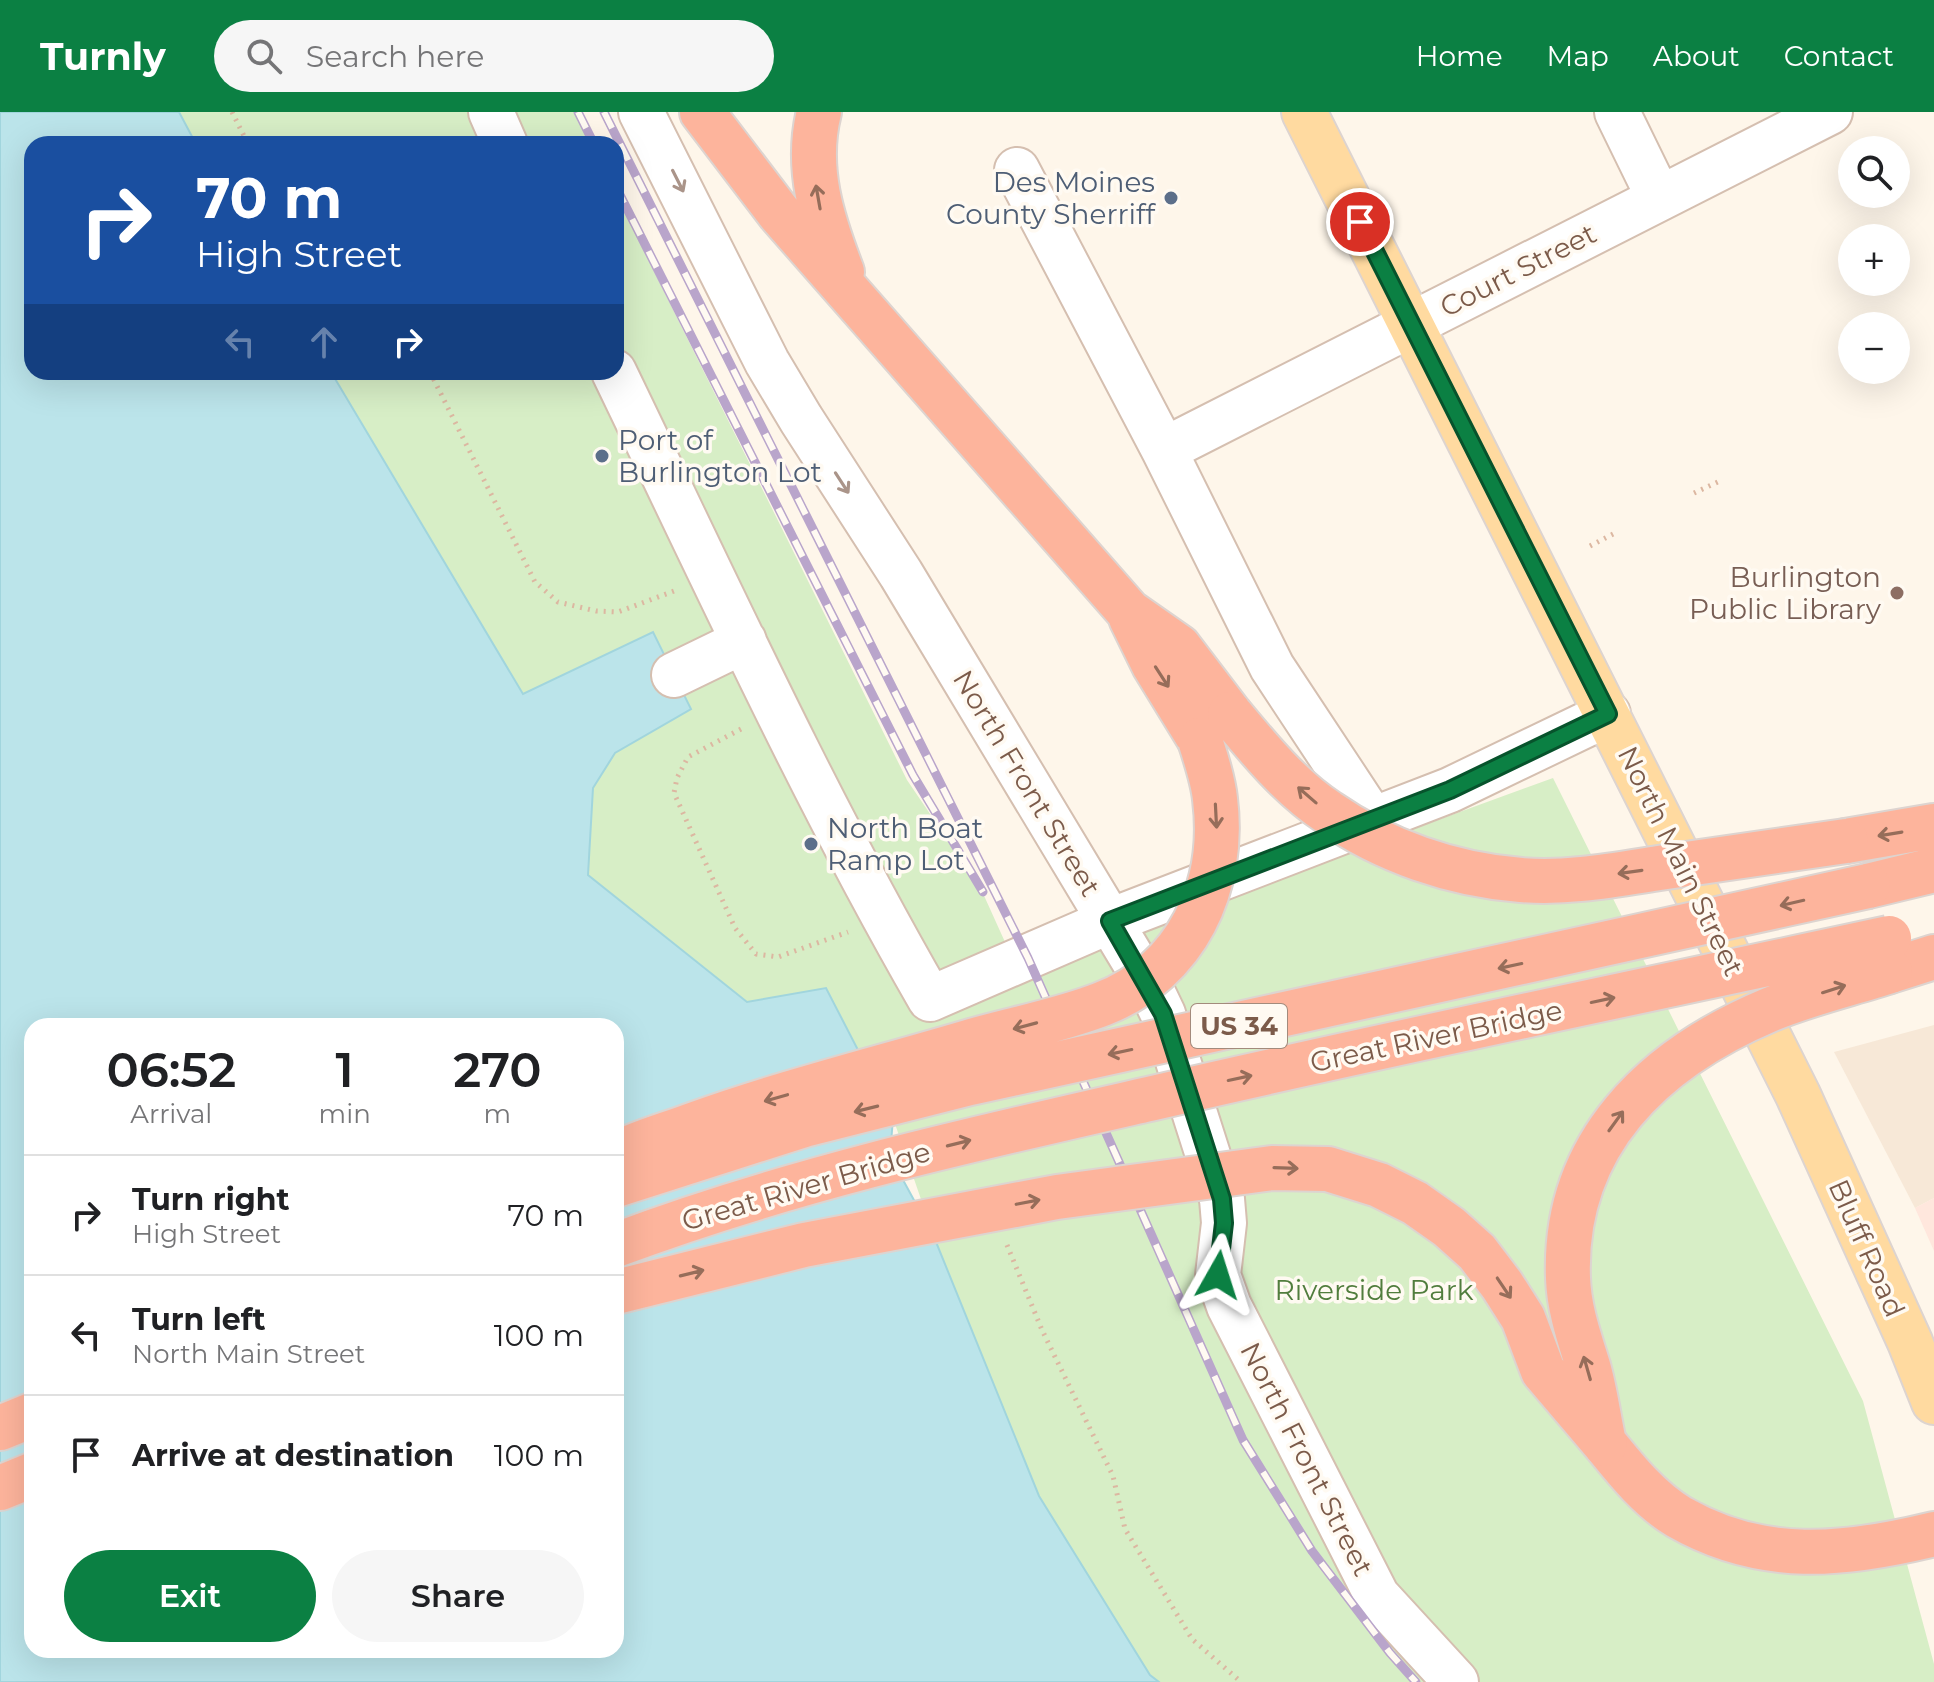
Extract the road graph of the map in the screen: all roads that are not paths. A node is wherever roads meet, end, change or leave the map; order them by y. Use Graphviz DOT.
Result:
graph roads {
  1 [pos="491,112"];
  2 [pos="641,112"];
  3 [pos="702,112"];
  4 [pos="819,112"];
  5 [pos="1304,112"];
  6 [pos="1617,112"];
  7 [pos="1830,112"];
  8 [pos="502,136"];
  9 [pos="1017,170"];
  10 [pos="1659,198"];
  11 [pos="851,297"];
  12 [pos="1413,325"];
  13 [pos="618,380"];
  14 [pos="1164,450"];
  15 [pos="744,641"];
  16 [pos="674,675"];
  17 [pos="1608,714"];
  18 [pos="1215,727"];
  19 [pos="1373,820"];
  20 [pos="1934,826"];
  21 [pos="1934,870"];
  22 [pos="1110,921"];
  23 [pos="1934,929"];
  24 [pos="1890,954"];
  25 [pos="1934,957"];
  26 [pos="1798,1095"];
  27 [pos="624,1151"];
  28 [pos="624,1182"];
  29 [pos="624,1242"];
  30 [pos="624,1290"];
  31 [pos="1934,1402"];
  32 [pos="24,1418"];
  33 [pos="0,1428"];
  34 [pos="1605,1444"];
  35 [pos="24,1478"];
  36 [pos="0,1488"];
  37 [pos="1934,1534"];
  38 [pos="1456,1682"];
  1 -- 8 [label="street"];
  2 -- 22 [label="street, North Front Street, one-way"];
  3 -- 11 [label="highway"];
  11 -- 4 [label="highway, one-way"];
  5 -- 12 [label="main road, North Main Street"];
  6 -- 10 [label="street"];
  7 -- 10 [label="street, Court Street"];
  9 -- 14 [label="street"];
  10 -- 12 [label="street, Court Street"];
  11 -- 18 [label="highway"];
  12 -- 14 [label="street, Court Street"];
  12 -- 17 [label="main road, North Main Street"];
  13 -- 15 [label="street"];
  14 -- 19 [label="street"];
  15 -- 16 [label="street"];
  15 -- 22 [label="street"];
  17 -- 19 [label="street"];
  17 -- 26 [label="main road, North Main Street"];
  20 -- 18 [label="highway, one-way, bridge"];
  18 -- 27 [label="highway, one-way, bridge"];
  19 -- 22 [label="street"];
  21 -- 28 [label="highway, Great River Bridge / US 34, one-way, bridge"];
  22 -- 38 [label="street, North Front Street"];
  23 -- 24 [label="highway, US 34"];
  24 -- 25 [label="highway"];
  29 -- 24 [label="highway, Great River Bridge / US 34, one-way, bridge"];
  34 -- 24 [label="highway, one-way, bridge"];
  26 -- 31 [label="main road, Bluff Road"];
  30 -- 34 [label="highway, one-way, bridge"];
  32 -- 33 [label="highway"];
  34 -- 37 [label="highway"];
  35 -- 36 [label="highway"];
}
